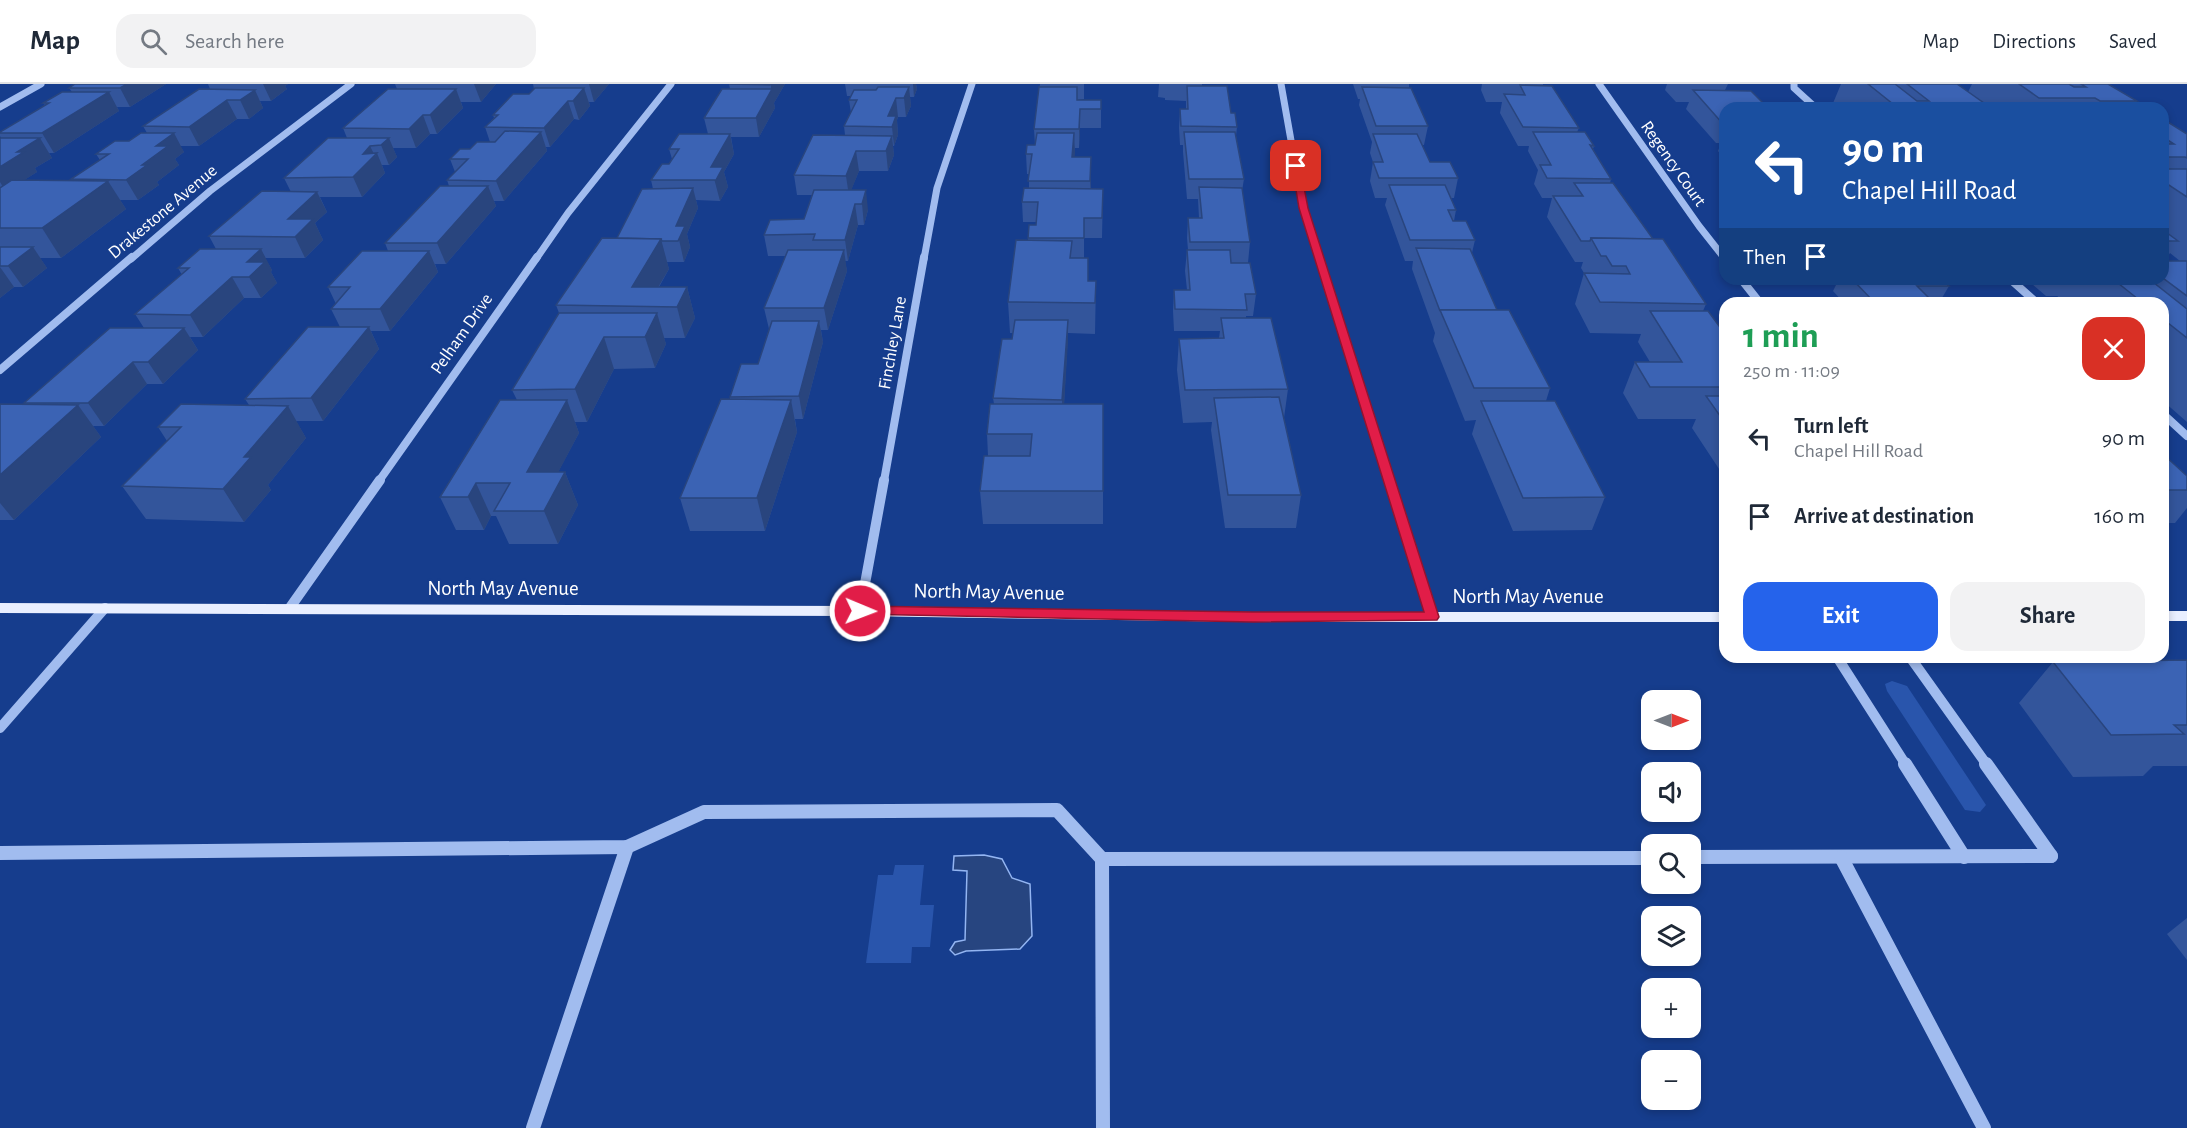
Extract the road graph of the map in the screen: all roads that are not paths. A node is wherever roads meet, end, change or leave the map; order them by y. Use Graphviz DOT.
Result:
graph roads {
  1 [pos="41,84"];
  2 [pos="351,84"];
  3 [pos="671,84"];
  4 [pos="972,84"];
  5 [pos="1281,84"];
  6 [pos="1599,84"];
  7 [pos="1794,84"];
  8 [pos="1809,102"];
  9 [pos="0,107"];
  10 [pos="1719,251"];
  11 [pos="1746,285"];
  12 [pos="2017,285"];
  13 [pos="1755,297"];
  14 [pos="2030,297"];
  15 [pos="0,370"];
  16 [pos="2169,420"];
  17 [pos="2187,436"];
  18 [pos="0,608"];
  19 [pos="105,608"];
  20 [pos="289,609"];
  21 [pos="860,611"];
  22 [pos="2169,616"];
  23 [pos="2187,616"];
  24 [pos="1432,617"];
  25 [pos="1719,617"];
  26 [pos="1841,663"];
  27 [pos="1914,663"];
  28 [pos="0,728"];
  29 [pos="627,847"];
  30 [pos="0,854"];
  31 [pos="1841,857"];
  32 [pos="1964,857"];
  33 [pos="1641,858"];
  34 [pos="1701,858"];
  35 [pos="1102,859"];
  36 [pos="533,1128"];
  37 [pos="1103,1128"];
  38 [pos="1984,1128"];
  1 -- 9 [label="street"];
  2 -- 15 [label="street, Drakestone Avenue"];
  3 -- 20 [label="street, Pelham Drive"];
  4 -- 21 [label="street, Finchley Lane"];
  5 -- 24 [label="street"];
  6 -- 10 [label="street, Regency Court"];
  7 -- 8 [label="street"];
  11 -- 13 [label="street"];
  12 -- 14 [label="street"];
  16 -- 17 [label="street"];
  18 -- 19 [label="main road, North May Avenue"];
  19 -- 20 [label="main road, North May Avenue"];
  19 -- 28 [label="street"];
  20 -- 21 [label="main road, North May Avenue"];
  21 -- 24 [label="main road, North May Avenue"];
  22 -- 23 [label="main road"];
  24 -- 25 [label="main road, North May Avenue"];
  26 -- 32 [label="street"];
  27 -- 32 [label="street"];
  29 -- 30 [label="street"];
  29 -- 35 [label="street"];
  29 -- 36 [label="street"];
  31 -- 32 [label="street"];
  31 -- 34 [label="street"];
  31 -- 38 [label="street"];
  33 -- 35 [label="street"];
  35 -- 37 [label="street"];
}
